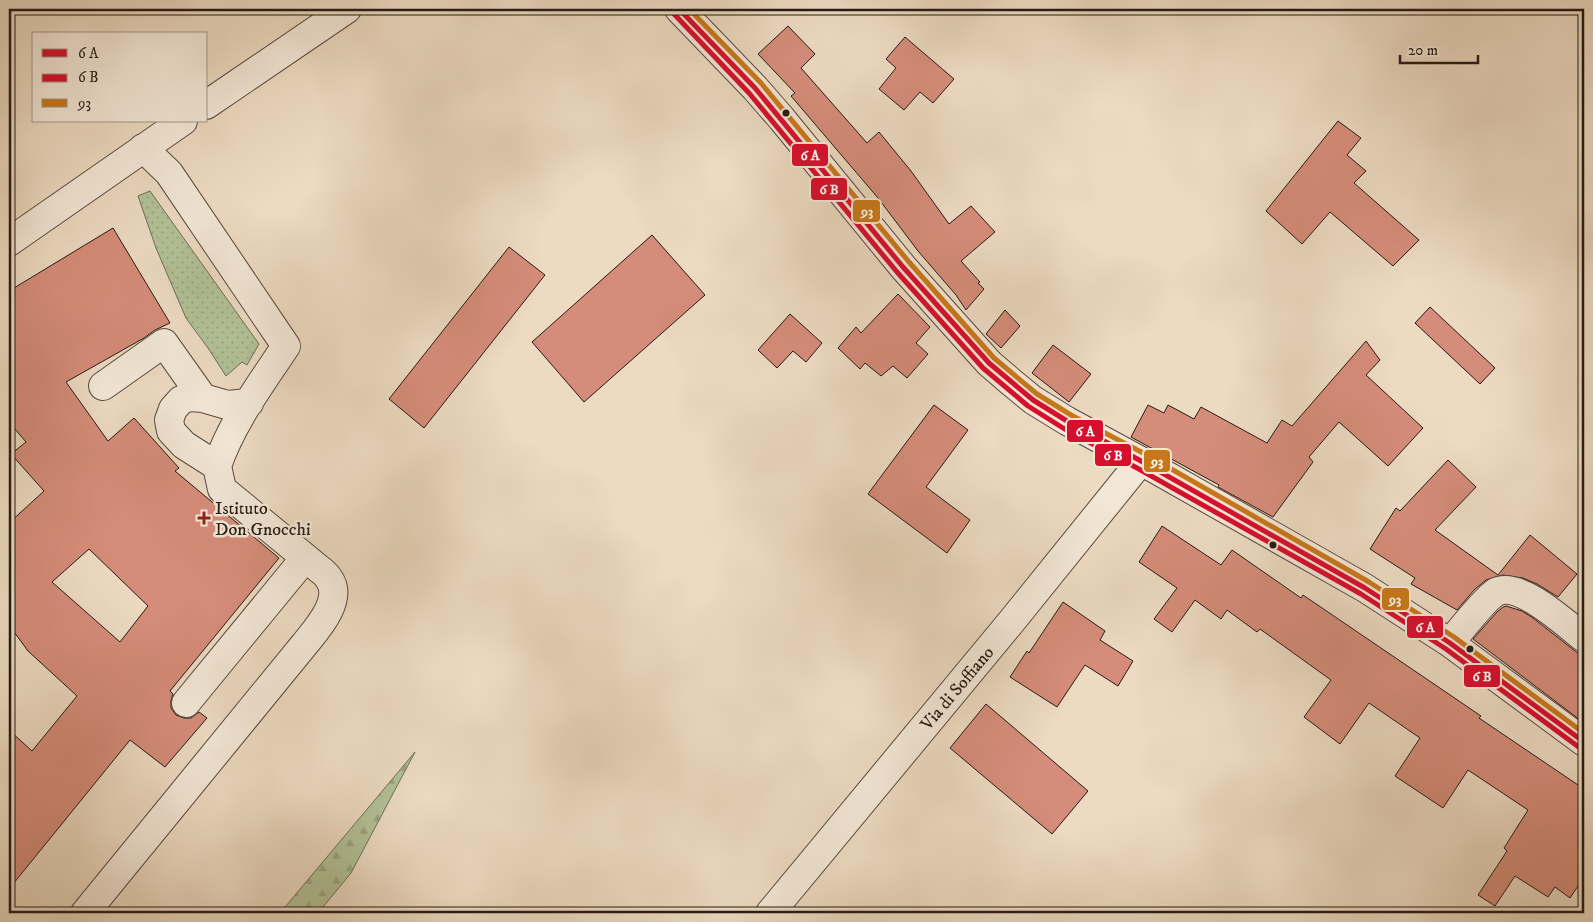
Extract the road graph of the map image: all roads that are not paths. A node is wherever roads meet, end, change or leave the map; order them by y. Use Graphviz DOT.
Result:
graph roads {
  1 [pos="347,9"];
  2 [pos="679,9"];
  3 [pos="208,104"];
  4 [pos="182,122"];
  5 [pos="143,148"];
  6 [pos="9,242"];
  7 [pos="103,386"];
  8 [pos="203,398"];
  9 [pos="249,403"];
  10 [pos="1142,461"];
  11 [pos="217,466"];
  12 [pos="305,558"];
  13 [pos="1584,638"];
  14 [pos="1450,644"];
  15 [pos="186,703"];
  16 [pos="1584,742"];
  17 [pos="85,913"];
  18 [pos="770,913"];
  1 -- 3 [label="street"];
  2 -- 10 [label="street"];
  4 -- 5 [label="street"];
  5 -- 6 [label="street"];
  5 -- 9 [label="street"];
  7 -- 8 [label="street"];
  8 -- 9 [label="street"];
  8 -- 11 [label="street"];
  9 -- 11 [label="street"];
  10 -- 14 [label="street"];
  10 -- 18 [label="street, Via di Soffiano"];
  11 -- 12 [label="street"];
  12 -- 15 [label="street"];
  12 -- 17 [label="street"];
  13 -- 14 [label="street"];
  14 -- 16 [label="street"];
}
